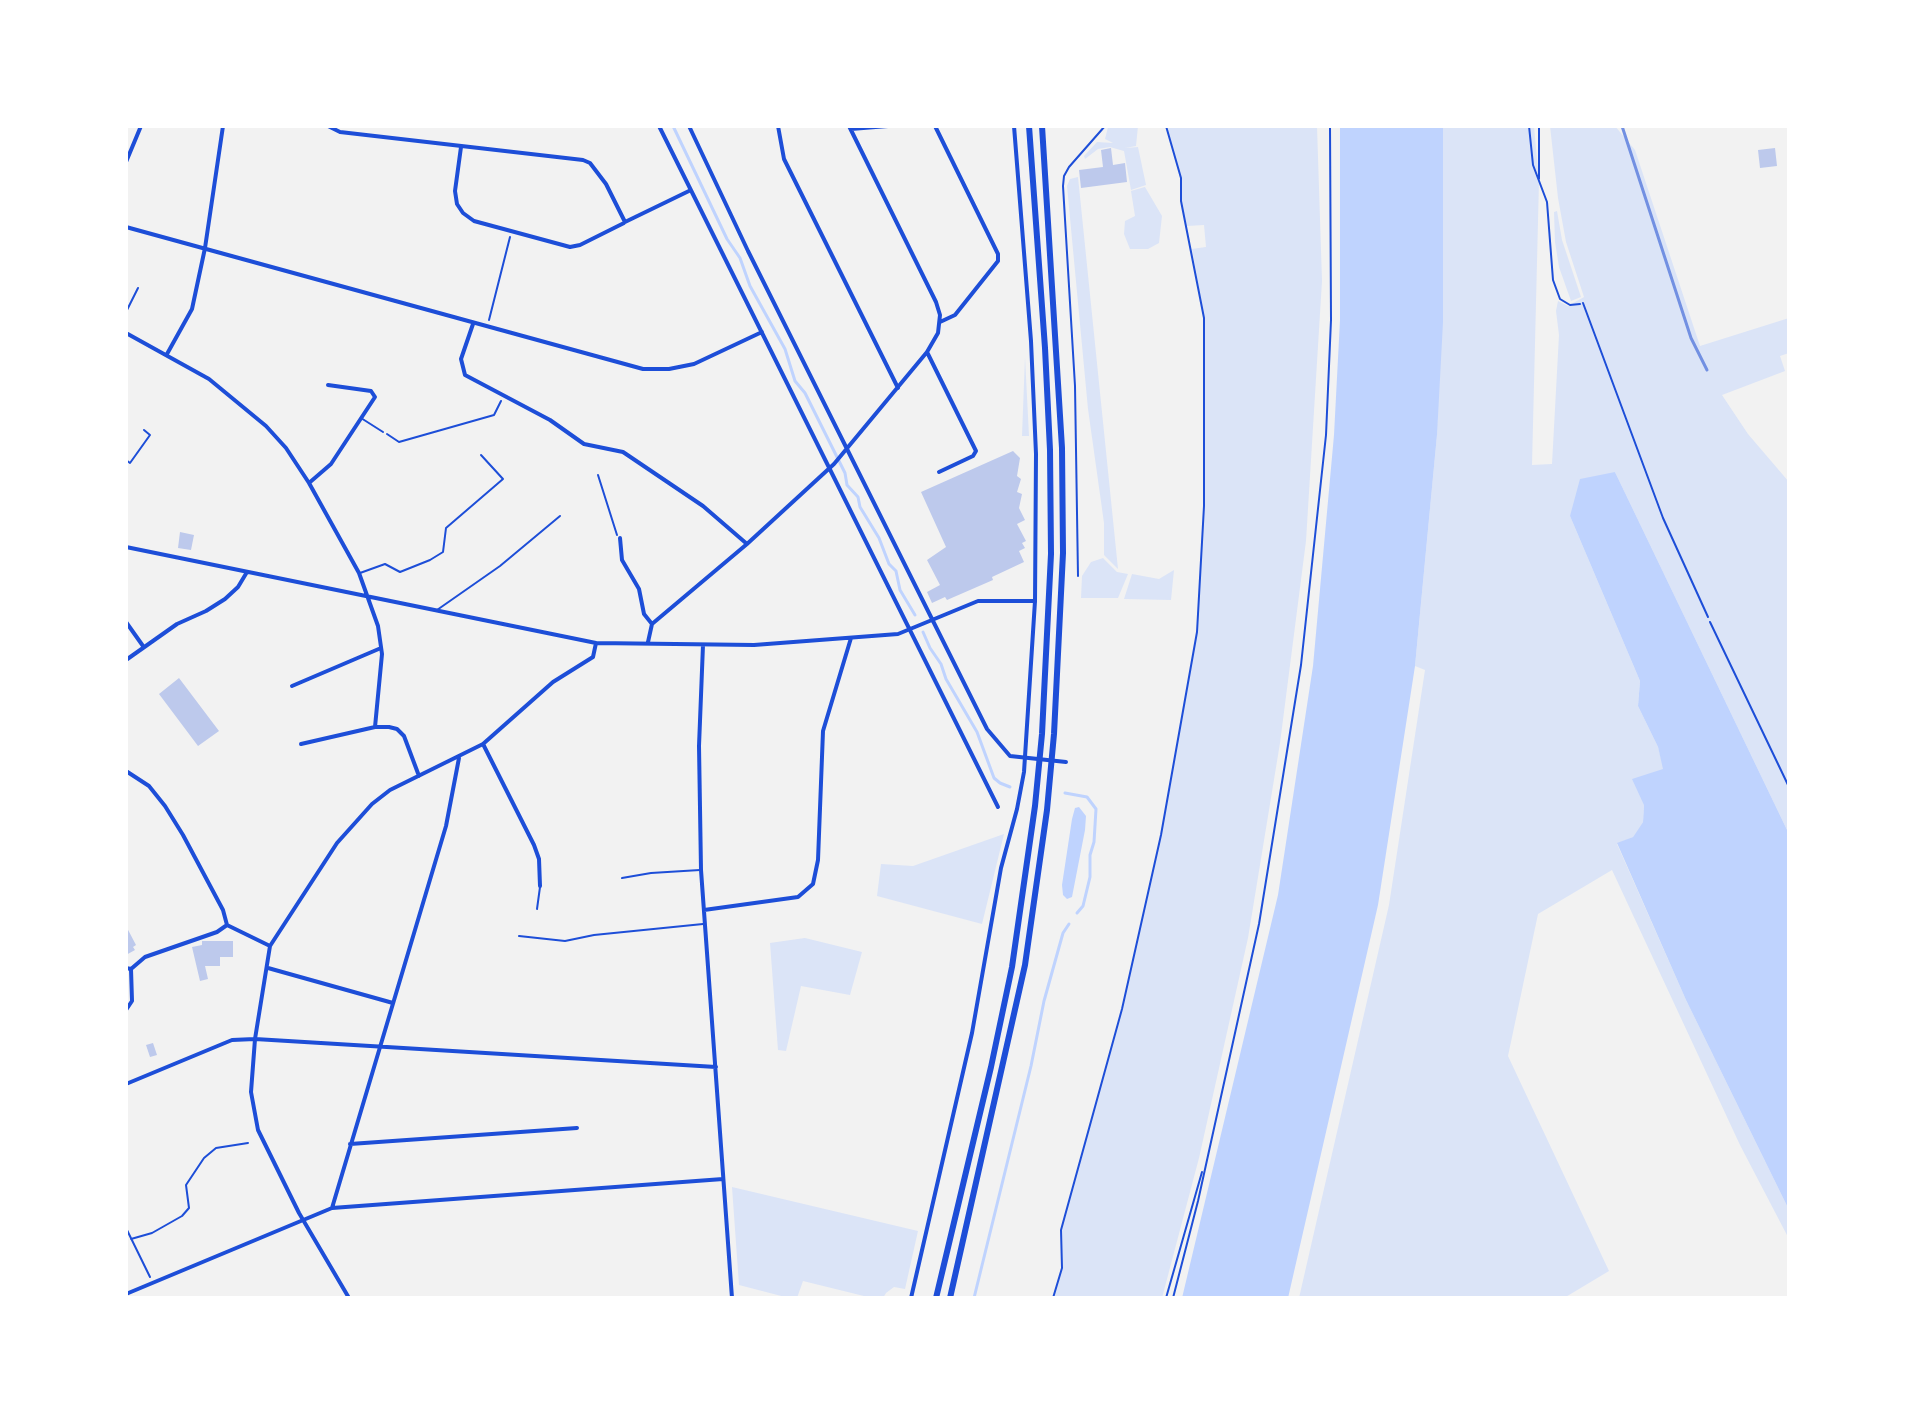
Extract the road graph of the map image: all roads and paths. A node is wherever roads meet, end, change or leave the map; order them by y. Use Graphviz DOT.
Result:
graph roads {
  1 [pos="141,126"];
  2 [pos="223,126"];
  3 [pos="328,126"];
  4 [pos="659,126"];
  5 [pos="689,126"];
  6 [pos="778,126"];
  7 [pos="888,126"];
  8 [pos="935,126"];
  9 [pos="1014,126"];
  10 [pos="1029,126"];
  11 [pos="1042,126"];
  12 [pos="1105,126"];
  13 [pos="1166,126"];
  14 [pos="1330,126"];
  15 [pos="1529,126"];
  16 [pos="1539,126"];
  17 [pos="850,128"];
  18 [pos="461,147"];
  19 [pos="126,162"];
  20 [pos="1539,181"];
  21 [pos="691,190"];
  22 [pos="625,222"];
  23 [pos="126,227"];
  24 [pos="511,232"];
  25 [pos="205,248"];
  26 [pos="138,288"];
  27 [pos="1583,303"];
  28 [pos="126,312"];
  29 [pos="940,322"];
  30 [pos="473,324"];
  31 [pos="487,328"];
  32 [pos="762,332"];
  33 [pos="126,333"];
  34 [pos="927,352"];
  35 [pos="167,354"];
  36 [pos="328,385"];
  37 [pos="898,388"];
  38 [pos="503,396"];
  39 [pos="361,418"];
  40 [pos="144,430"];
  41 [pos="383,432"];
  42 [pos="846,450"];
  43 [pos="481,455"];
  44 [pos="126,460"];
  45 [pos="831,466"];
  46 [pos="939,472"];
  47 [pos="598,475"];
  48 [pos="309,483"];
  49 [pos="560,516"];
  50 [pos="620,538"];
  51 [pos="747,544"];
  52 [pos="126,547"];
  53 [pos="247,572"];
  54 [pos="359,573"];
  55 [pos="1078,576"];
  56 [pos="368,596"];
  57 [pos="1035,601"];
  58 [pos="436,611"];
  59 [pos="1708,617"];
  60 [pos="930,618"];
  61 [pos="126,622"];
  62 [pos="652,624"];
  63 [pos="908,629"];
  64 [pos="851,638"];
  65 [pos="648,642"];
  66 [pos="596,643"];
  67 [pos="703,645"];
  68 [pos="144,647"];
  69 [pos="381,648"];
  70 [pos="126,660"];
  71 [pos="292,686"];
  72 [pos="375,727"];
  73 [pos="301,744"];
  74 [pos="483,744"];
  75 [pos="459,758"];
  76 [pos="1066,762"];
  77 [pos="126,771"];
  78 [pos="419,776"];
  79 [pos="1789,787"];
  80 [pos="998,807"];
  81 [pos="701,870"];
  82 [pos="622,878"];
  83 [pos="540,886"];
  84 [pos="537,909"];
  85 [pos="704,910"];
  86 [pos="704,924"];
  87 [pos="227,925"];
  88 [pos="519,936"];
  89 [pos="270,946"];
  90 [pos="267,968"];
  91 [pos="129,969"];
  92 [pos="393,1003"];
  93 [pos="126,1010"];
  94 [pos="255,1039"];
  95 [pos="381,1048"];
  96 [pos="716,1067"];
  97 [pos="126,1084"];
  98 [pos="577,1128"];
  99 [pos="248,1143"];
  100 [pos="350,1144"];
  101 [pos="1207,1157"];
  102 [pos="723,1179"];
  103 [pos="332,1208"];
  104 [pos="303,1219"];
  105 [pos="126,1228"];
  106 [pos="131,1239"];
  107 [pos="151,1279"];
  108 [pos="126,1294"];
  109 [pos="349,1298"];
  110 [pos="732,1298"];
  111 [pos="911,1298"];
  112 [pos="936,1298"];
  113 [pos="950,1298"];
  114 [pos="1053,1298"];
  115 [pos="1166,1298"];
  116 [pos="1173,1298"];
  1 -- 19 [label="street"];
  2 -- 25 [label="street"];
  3 -- 18 [label="street"];
  4 -- 21 [label="street"];
  5 -- 42 [label="street"];
  6 -- 37 [label="street"];
  7 -- 17 [label="street"];
  8 -- 29 [label="street"];
  9 -- 57 [label="street"];
  10 -- 112 [label="highway"];
  11 -- 113 [label="highway"];
  12 -- 55 [label="lane"];
  13 -- 114 [label="path"];
  14 -- 101 [label="path"];
  15 -- 20 [label="path"];
  16 -- 20 [label="path"];
  17 -- 29 [label="street"];
  18 -- 22 [label="street"];
  18 -- 24 [label="street"];
  20 -- 27 [label="path"];
  21 -- 22 [label="street"];
  21 -- 32 [label="street"];
  22 -- 24 [label="street"];
  23 -- 25 [label="street"];
  24 -- 31 [label="path"];
  25 -- 30 [label="street"];
  25 -- 35 [label="street"];
  26 -- 28 [label="lane"];
  27 -- 59 [label="lane"];
  29 -- 34 [label="street"];
  30 -- 31 [label="street"];
  30 -- 38 [label="street"];
  31 -- 32 [label="street"];
  32 -- 45 [label="street"];
  33 -- 35 [label="street"];
  34 -- 37 [label="street"];
  34 -- 46 [label="street"];
  35 -- 48 [label="street"];
  36 -- 39 [label="street"];
  37 -- 42 [label="street"];
  38 -- 41 [label="path"];
  38 -- 51 [label="street"];
  39 -- 41 [label="lane"];
  39 -- 48 [label="street"];
  40 -- 44 [label="path"];
  42 -- 45 [label="street"];
  42 -- 60 [label="street"];
  43 -- 54 [label="lane"];
  45 -- 51 [label="street"];
  45 -- 63 [label="street"];
  47 -- 50 [label="path"];
  48 -- 54 [label="street"];
  49 -- 58 [label="lane"];
  50 -- 62 [label="street"];
  51 -- 62 [label="street"];
  52 -- 53 [label="street"];
  53 -- 56 [label="street"];
  53 -- 68 [label="street"];
  54 -- 56 [label="street"];
  56 -- 58 [label="street"];
  56 -- 69 [label="street"];
  57 -- 60 [label="street"];
  57 -- 111 [label="street"];
  58 -- 66 [label="street"];
  59 -- 79 [label="path"];
  60 -- 63 [label="street"];
  60 -- 76 [label="street"];
  61 -- 68 [label="street"];
  62 -- 65 [label="street"];
  63 -- 64 [label="street"];
  63 -- 80 [label="street"];
  64 -- 67 [label="street"];
  64 -- 85 [label="street"];
  65 -- 66 [label="street"];
  65 -- 67 [label="street"];
  66 -- 74 [label="street"];
  67 -- 81 [label="street"];
  68 -- 70 [label="street"];
  69 -- 71 [label="street"];
  69 -- 72 [label="street"];
  72 -- 73 [label="street"];
  72 -- 78 [label="street"];
  74 -- 75 [label="street"];
  74 -- 83 [label="street"];
  75 -- 78 [label="street"];
  75 -- 92 [label="street"];
  77 -- 87 [label="street"];
  78 -- 89 [label="street"];
  81 -- 82 [label="lane"];
  81 -- 85 [label="street"];
  83 -- 84 [label="lane"];
  85 -- 86 [label="street"];
  86 -- 88 [label="lane"];
  86 -- 96 [label="street"];
  87 -- 89 [label="street"];
  87 -- 91 [label="street"];
  89 -- 90 [label="street"];
  90 -- 92 [label="street"];
  90 -- 94 [label="street"];
  91 -- 93 [label="street"];
  92 -- 95 [label="street"];
  94 -- 95 [label="street"];
  94 -- 97 [label="street"];
  94 -- 104 [label="street"];
  95 -- 96 [label="street"];
  95 -- 100 [label="street"];
  96 -- 102 [label="street"];
  98 -- 100 [label="street"];
  99 -- 106 [label="path"];
  100 -- 103 [label="street"];
  101 -- 115 [label="path"];
  101 -- 116 [label="path"];
  102 -- 103 [label="street"];
  102 -- 110 [label="street"];
  103 -- 104 [label="street"];
  104 -- 108 [label="street"];
  104 -- 109 [label="street"];
  105 -- 106 [label="path"];
  106 -- 107 [label="path"];
}
